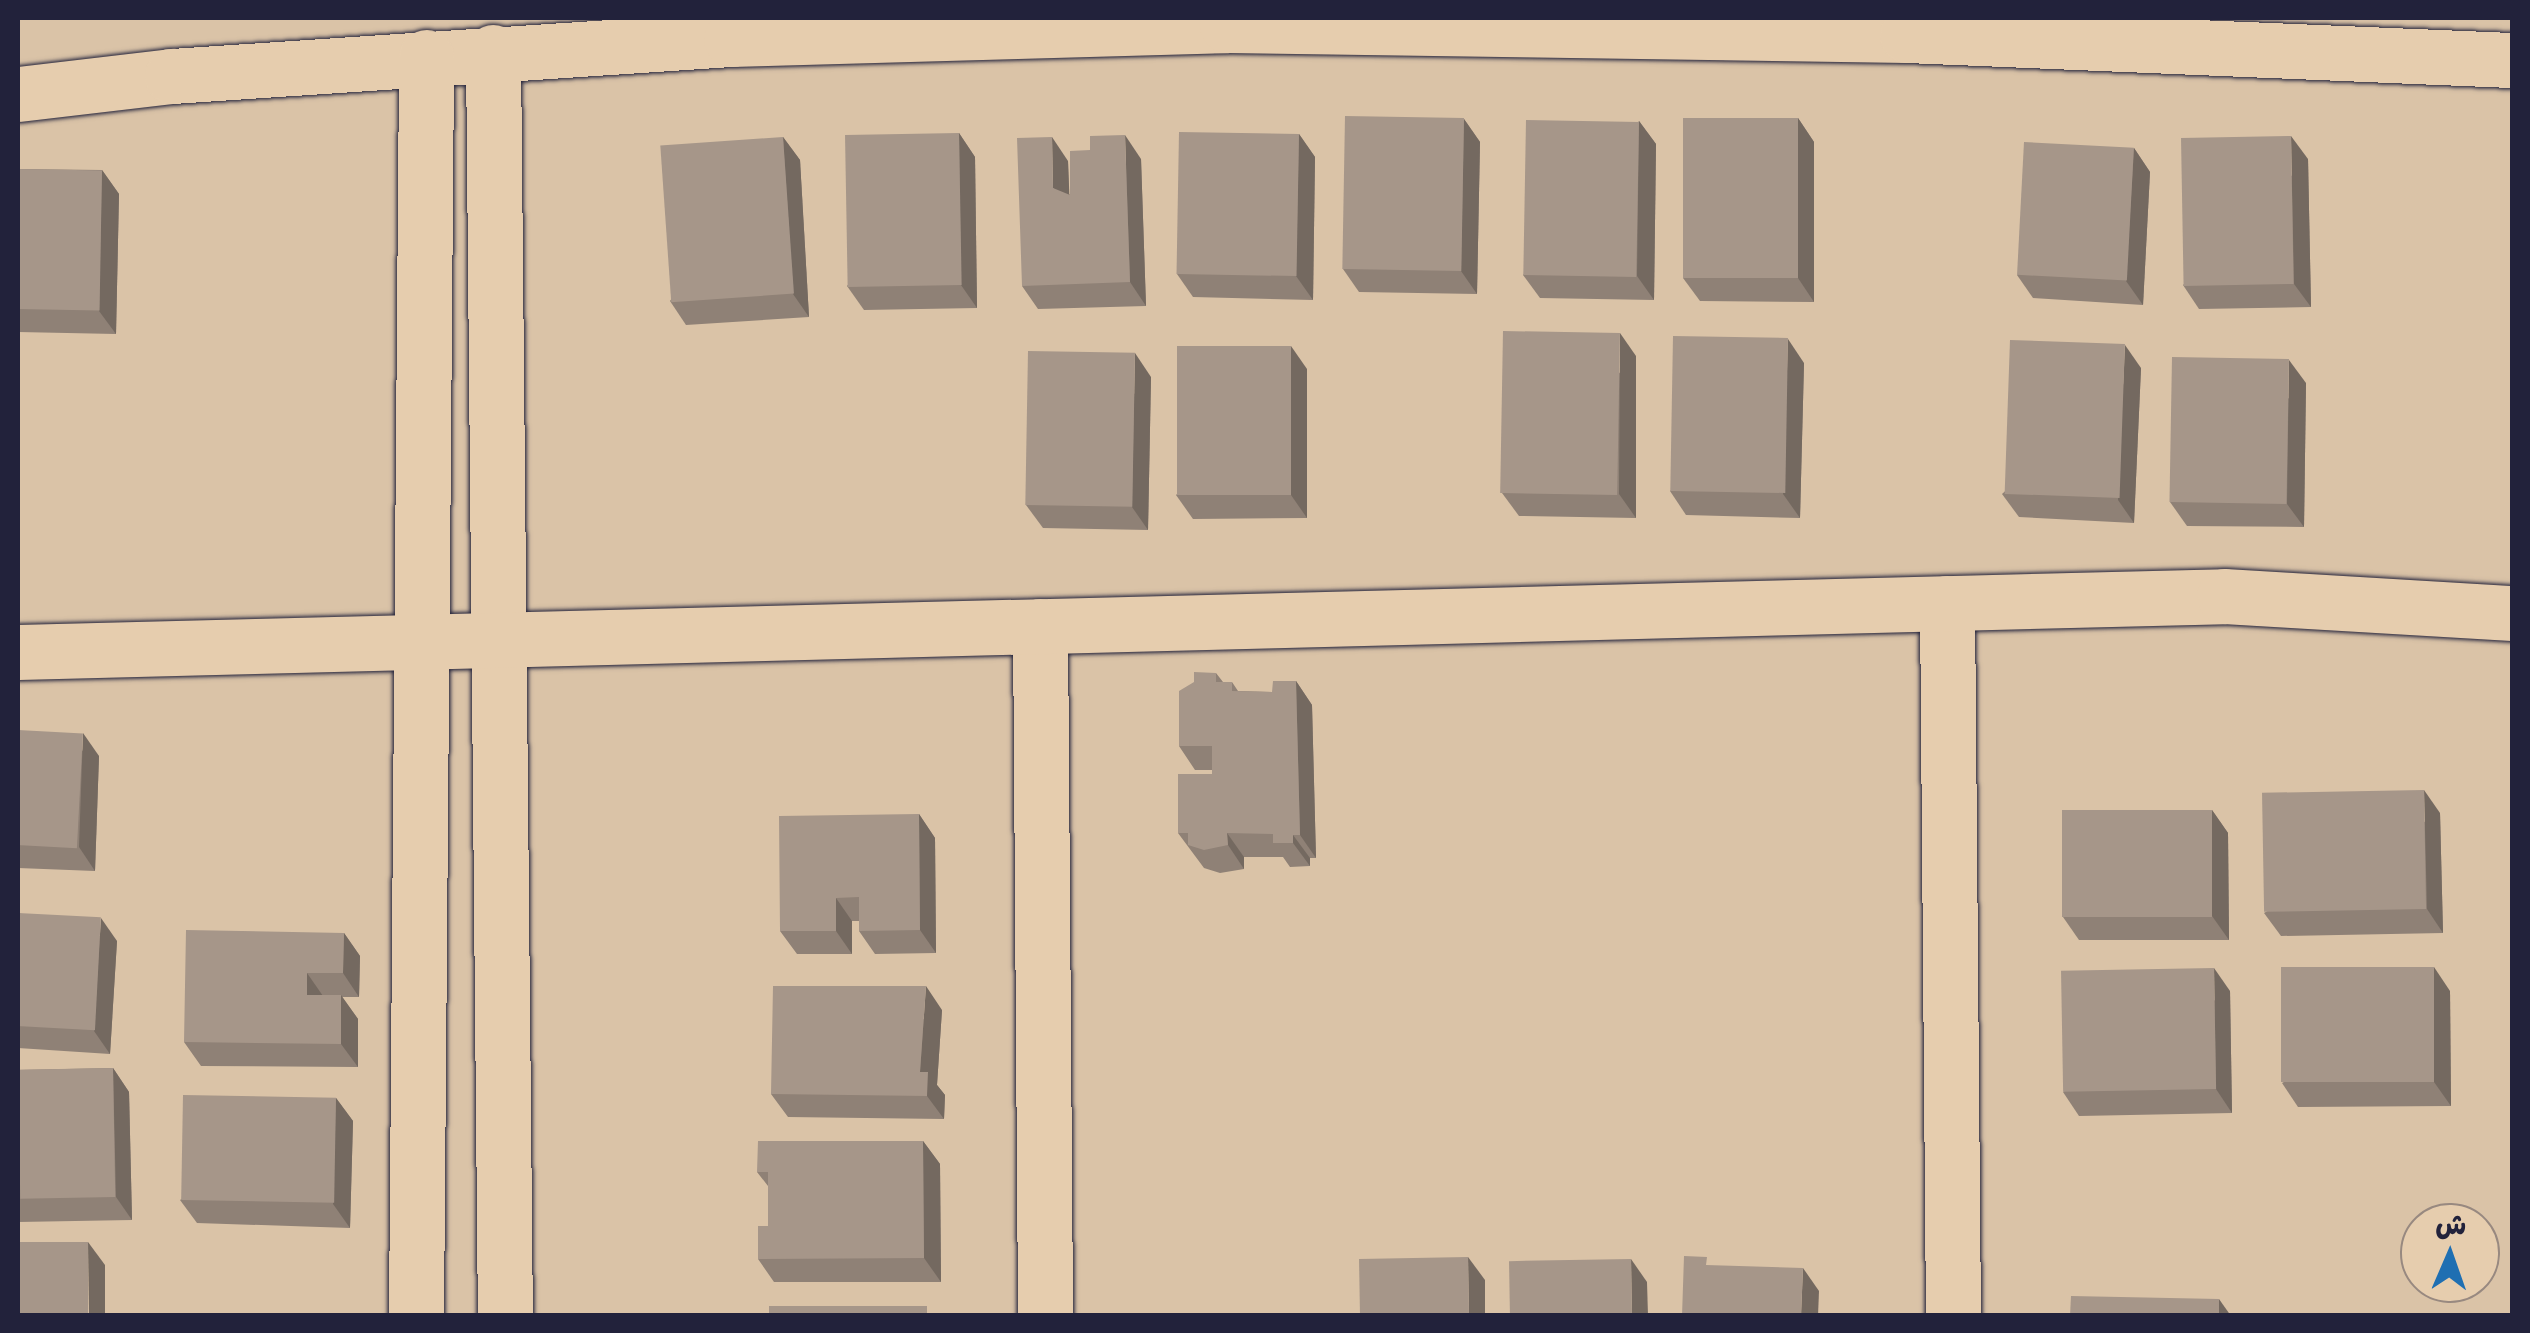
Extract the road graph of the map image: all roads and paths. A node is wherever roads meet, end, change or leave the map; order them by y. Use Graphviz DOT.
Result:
graph roads {
  1 [pos="493,52"];
  2 [pos="426,56"];
  3 [pos="2512,60"];
  4 [pos="18,94"];
  5 [pos="1947,603"];
  6 [pos="2512,613"];
  7 [pos="1040,626"];
  8 [pos="498,640"];
  9 [pos="422,642"];
  10 [pos="18,652"];
  11 [pos="416,1307"];
  12 [pos="505,1308"];
  13 [pos="1044,1316"];
  14 [pos="1953,1316"];
  1 -- 2 [label="street"];
  1 -- 3 [label="street"];
  1 -- 8 [label="street"];
  2 -- 4 [label="street"];
  2 -- 9 [label="street"];
  5 -- 6 [label="street"];
  5 -- 7 [label="street"];
  5 -- 14 [label="street"];
  7 -- 8 [label="street"];
  7 -- 13 [label="street"];
  8 -- 9 [label="street"];
  8 -- 12 [label="street"];
  9 -- 10 [label="street"];
  9 -- 11 [label="street"];
  11 -- 12 [label="street"];
}
